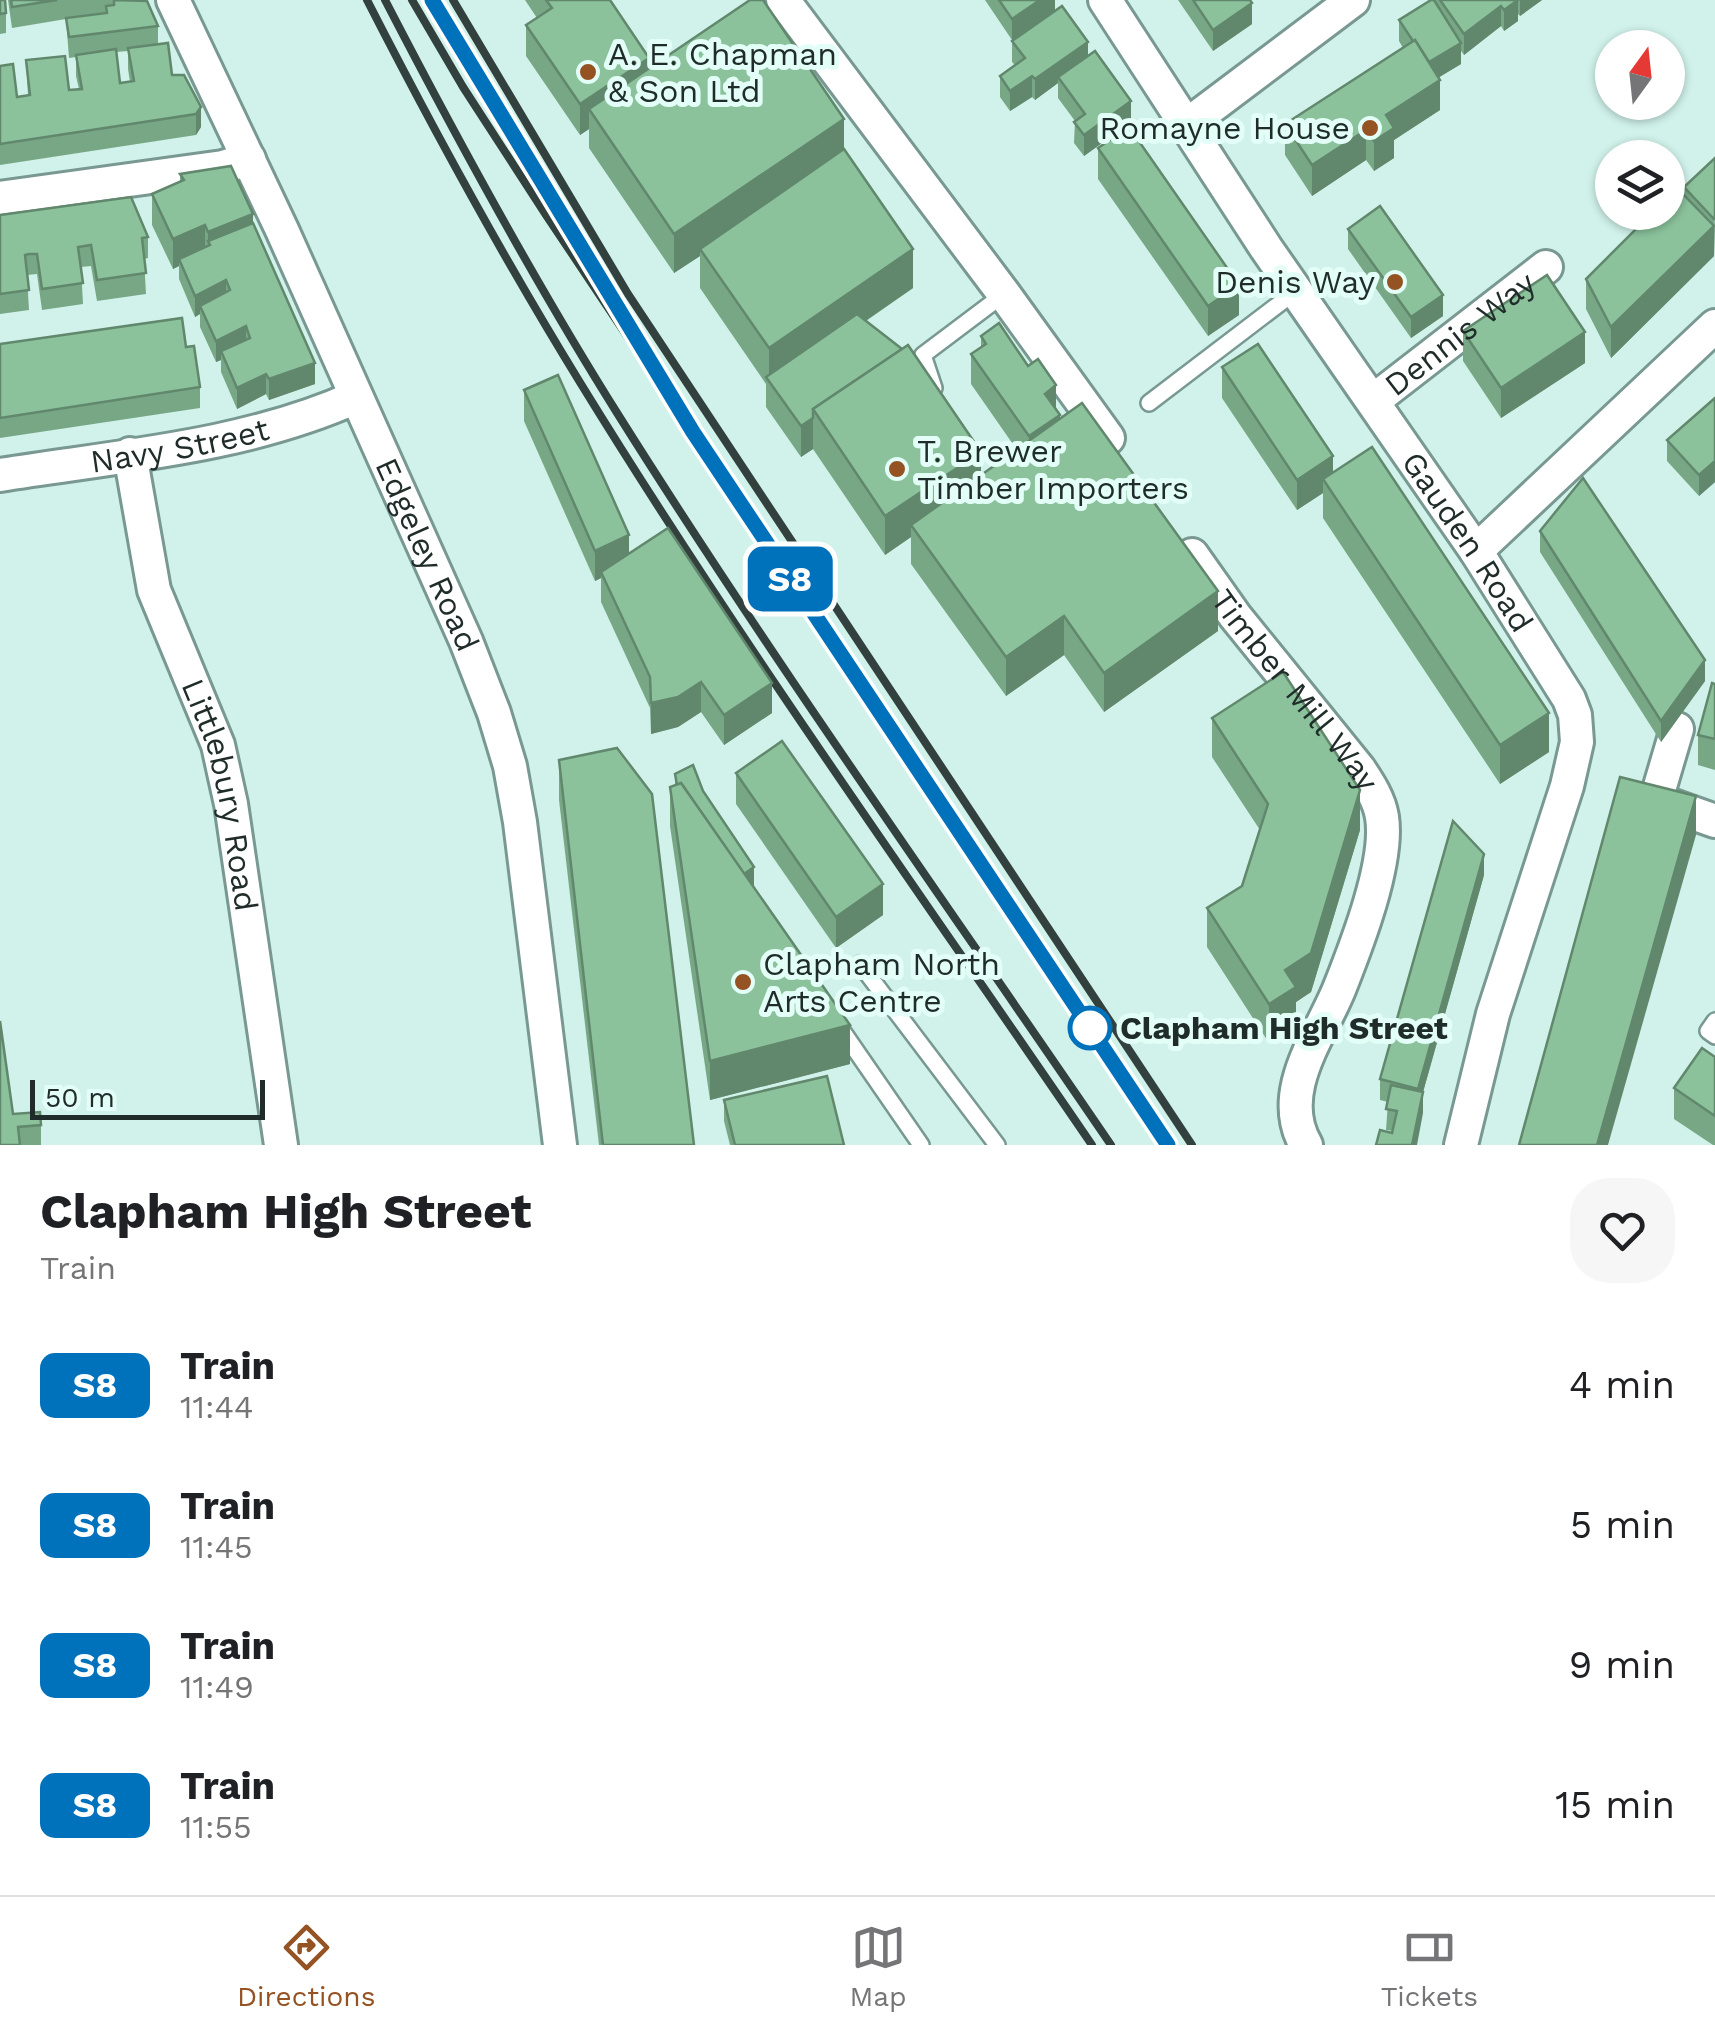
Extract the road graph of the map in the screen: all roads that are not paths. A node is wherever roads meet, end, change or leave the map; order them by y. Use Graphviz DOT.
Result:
graph roads {
  1 [pos="173,0"];
  2 [pos="783,0"];
  3 [pos="1104,0"];
  4 [pos="1353,0"];
  5 [pos="1187,125"];
  6 [pos="249,159"];
  7 [pos="0,198"];
  8 [pos="1546,267"];
  9 [pos="1296,292"];
  10 [pos="1004,294"];
  11 [pos="1715,326"];
  12 [pos="934,388"];
  13 [pos="356,397"];
  14 [pos="1373,401"];
  15 [pos="1149,403"];
  16 [pos="130,454"];
  17 [pos="1131,471"];
  18 [pos="0,475"];
  19 [pos="1178,536"];
  20 [pos="1476,550"];
  21 [pos="1677,729"];
  22 [pos="1715,821"];
  23 [pos="860,964"];
  24 [pos="835,1021"];
  25 [pos="1715,1022"];
  26 [pos="1715,1036"];
  27 [pos="281,1145"];
  28 [pos="560,1145"];
  29 [pos="921,1145"];
  30 [pos="997,1145"];
  31 [pos="1306,1145"];
  32 [pos="1462,1145"];
  1 -- 6 [label="street, Edgeley Road"];
  2 -- 10 [label="street"];
  3 -- 5 [label="street, Gauden Road"];
  4 -- 5 [label="street"];
  5 -- 9 [label="street, Gauden Road"];
  6 -- 7 [label="street"];
  6 -- 13 [label="street, Edgeley Road"];
  8 -- 14 [label="street, Dennis Way"];
  9 -- 14 [label="street, Gauden Road"];
  9 -- 15 [label="lane"];
  10 -- 12 [label="lane"];
  10 -- 17 [label="street"];
  11 -- 20 [label="street"];
  13 -- 16 [label="street, Navy Street"];
  13 -- 28 [label="street, Edgeley Road"];
  14 -- 20 [label="street, Gauden Road"];
  16 -- 18 [label="street, Navy Street"];
  16 -- 27 [label="street, Littlebury Road"];
  19 -- 31 [label="street, Timber Mill Way"];
  20 -- 32 [label="street, Gauden Road"];
  21 -- 22 [label="street"];
  23 -- 30 [label="lane"];
  24 -- 29 [label="lane"];
  25 -- 26 [label="lane"];
}
